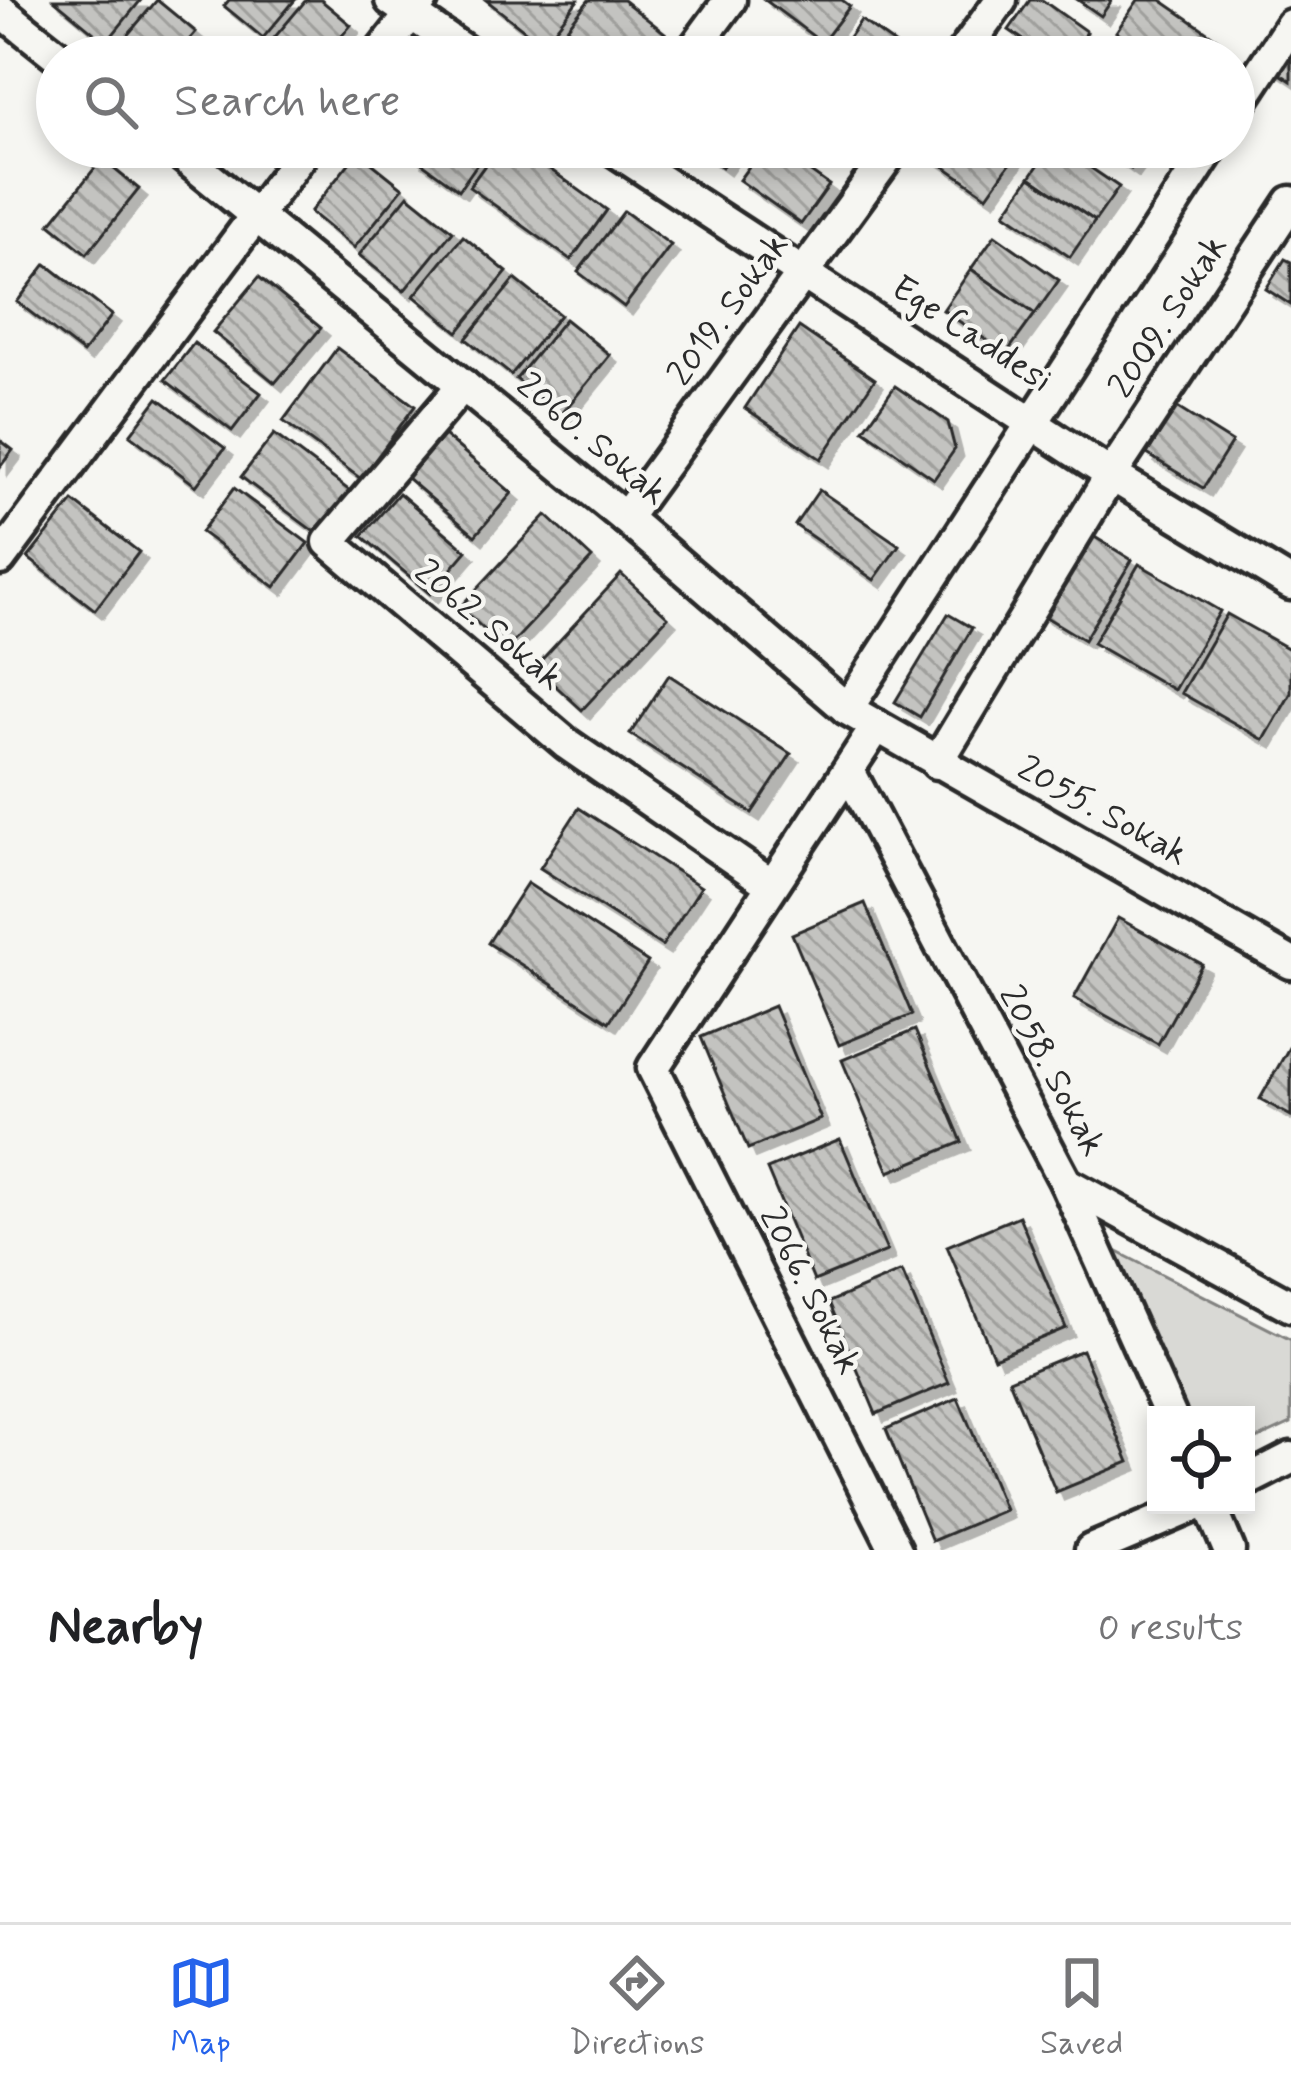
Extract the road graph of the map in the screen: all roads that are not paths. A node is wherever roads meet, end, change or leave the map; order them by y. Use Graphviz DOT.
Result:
graph roads {
  1 [pos="730,0"];
  2 [pos="1001,0"];
  3 [pos="407,5"];
  4 [pos="0,10"];
  5 [pos="1291,25"];
  6 [pos="389,36"];
  7 [pos="446,36"];
  8 [pos="703,36"];
  9 [pos="975,36"];
  10 [pos="36,39"];
  11 [pos="1255,80"];
  12 [pos="199,168"];
  13 [pos="291,168"];
  14 [pos="645,168"];
  15 [pos="880,168"];
  16 [pos="1197,168"];
  17 [pos="1291,202"];
  18 [pos="256,213"];
  19 [pos="805,272"];
  20 [pos="464,385"];
  21 [pos="1031,421"];
  22 [pos="1111,475"];
  23 [pos="625,518"];
  24 [pos="0,559"];
  25 [pos="1291,584"];
  26 [pos="847,709"];
  27 [pos="877,726"];
  28 [pos="937,764"];
  29 [pos="849,771"];
  30 [pos="770,884"];
  31 [pos="1291,963"];
  32 [pos="1066,1183"];
  33 [pos="1291,1306"];
  34 [pos="1166,1406"];
  35 [pos="1291,1458"];
  36 [pos="1255,1476"];
  37 [pos="1176,1514"];
  38 [pos="1214,1514"];
  39 [pos="896,1550"];
  40 [pos="1091,1550"];
  41 [pos="1228,1550"];
  1 -- 8 [label="street"];
  2 -- 9 [label="street"];
  3 -- 6 [label="street"];
  3 -- 7 [label="street"];
  4 -- 10 [label="street"];
  5 -- 11 [label="street"];
  12 -- 18 [label="street, 2060. Sokak"];
  13 -- 18 [label="street"];
  14 -- 19 [label="street, Ege Caddesi"];
  15 -- 19 [label="street, 2019. Sokak"];
  16 -- 21 [label="street"];
  17 -- 22 [label="street, 2009. Sokak"];
  18 -- 20 [label="street, 2060. Sokak"];
  18 -- 24 [label="street"];
  19 -- 21 [label="street, Ege Caddesi"];
  19 -- 23 [label="street, 2019. Sokak"];
  20 -- 23 [label="street, 2060. Sokak"];
  20 -- 30 [label="street, 2062. Sokak"];
  21 -- 22 [label="street, Ege Caddesi"];
  21 -- 26 [label="street"];
  22 -- 25 [label="street, Ege Caddesi"];
  22 -- 28 [label="street, 2009. Sokak"];
  23 -- 26 [label="street, 2060. Sokak"];
  26 -- 27 [label="street, 2060. Sokak"];
  27 -- 28 [label="street, 2055. Sokak"];
  27 -- 29 [label="street"];
  28 -- 31 [label="street, 2055. Sokak"];
  29 -- 30 [label="street"];
  29 -- 32 [label="street, 2058. Sokak"];
  30 -- 39 [label="street, 2066. Sokak"];
  32 -- 33 [label="street"];
  32 -- 34 [label="street, 2058. Sokak"];
  35 -- 36 [label="street"];
  37 -- 40 [label="street"];
  38 -- 41 [label="street"];
}
